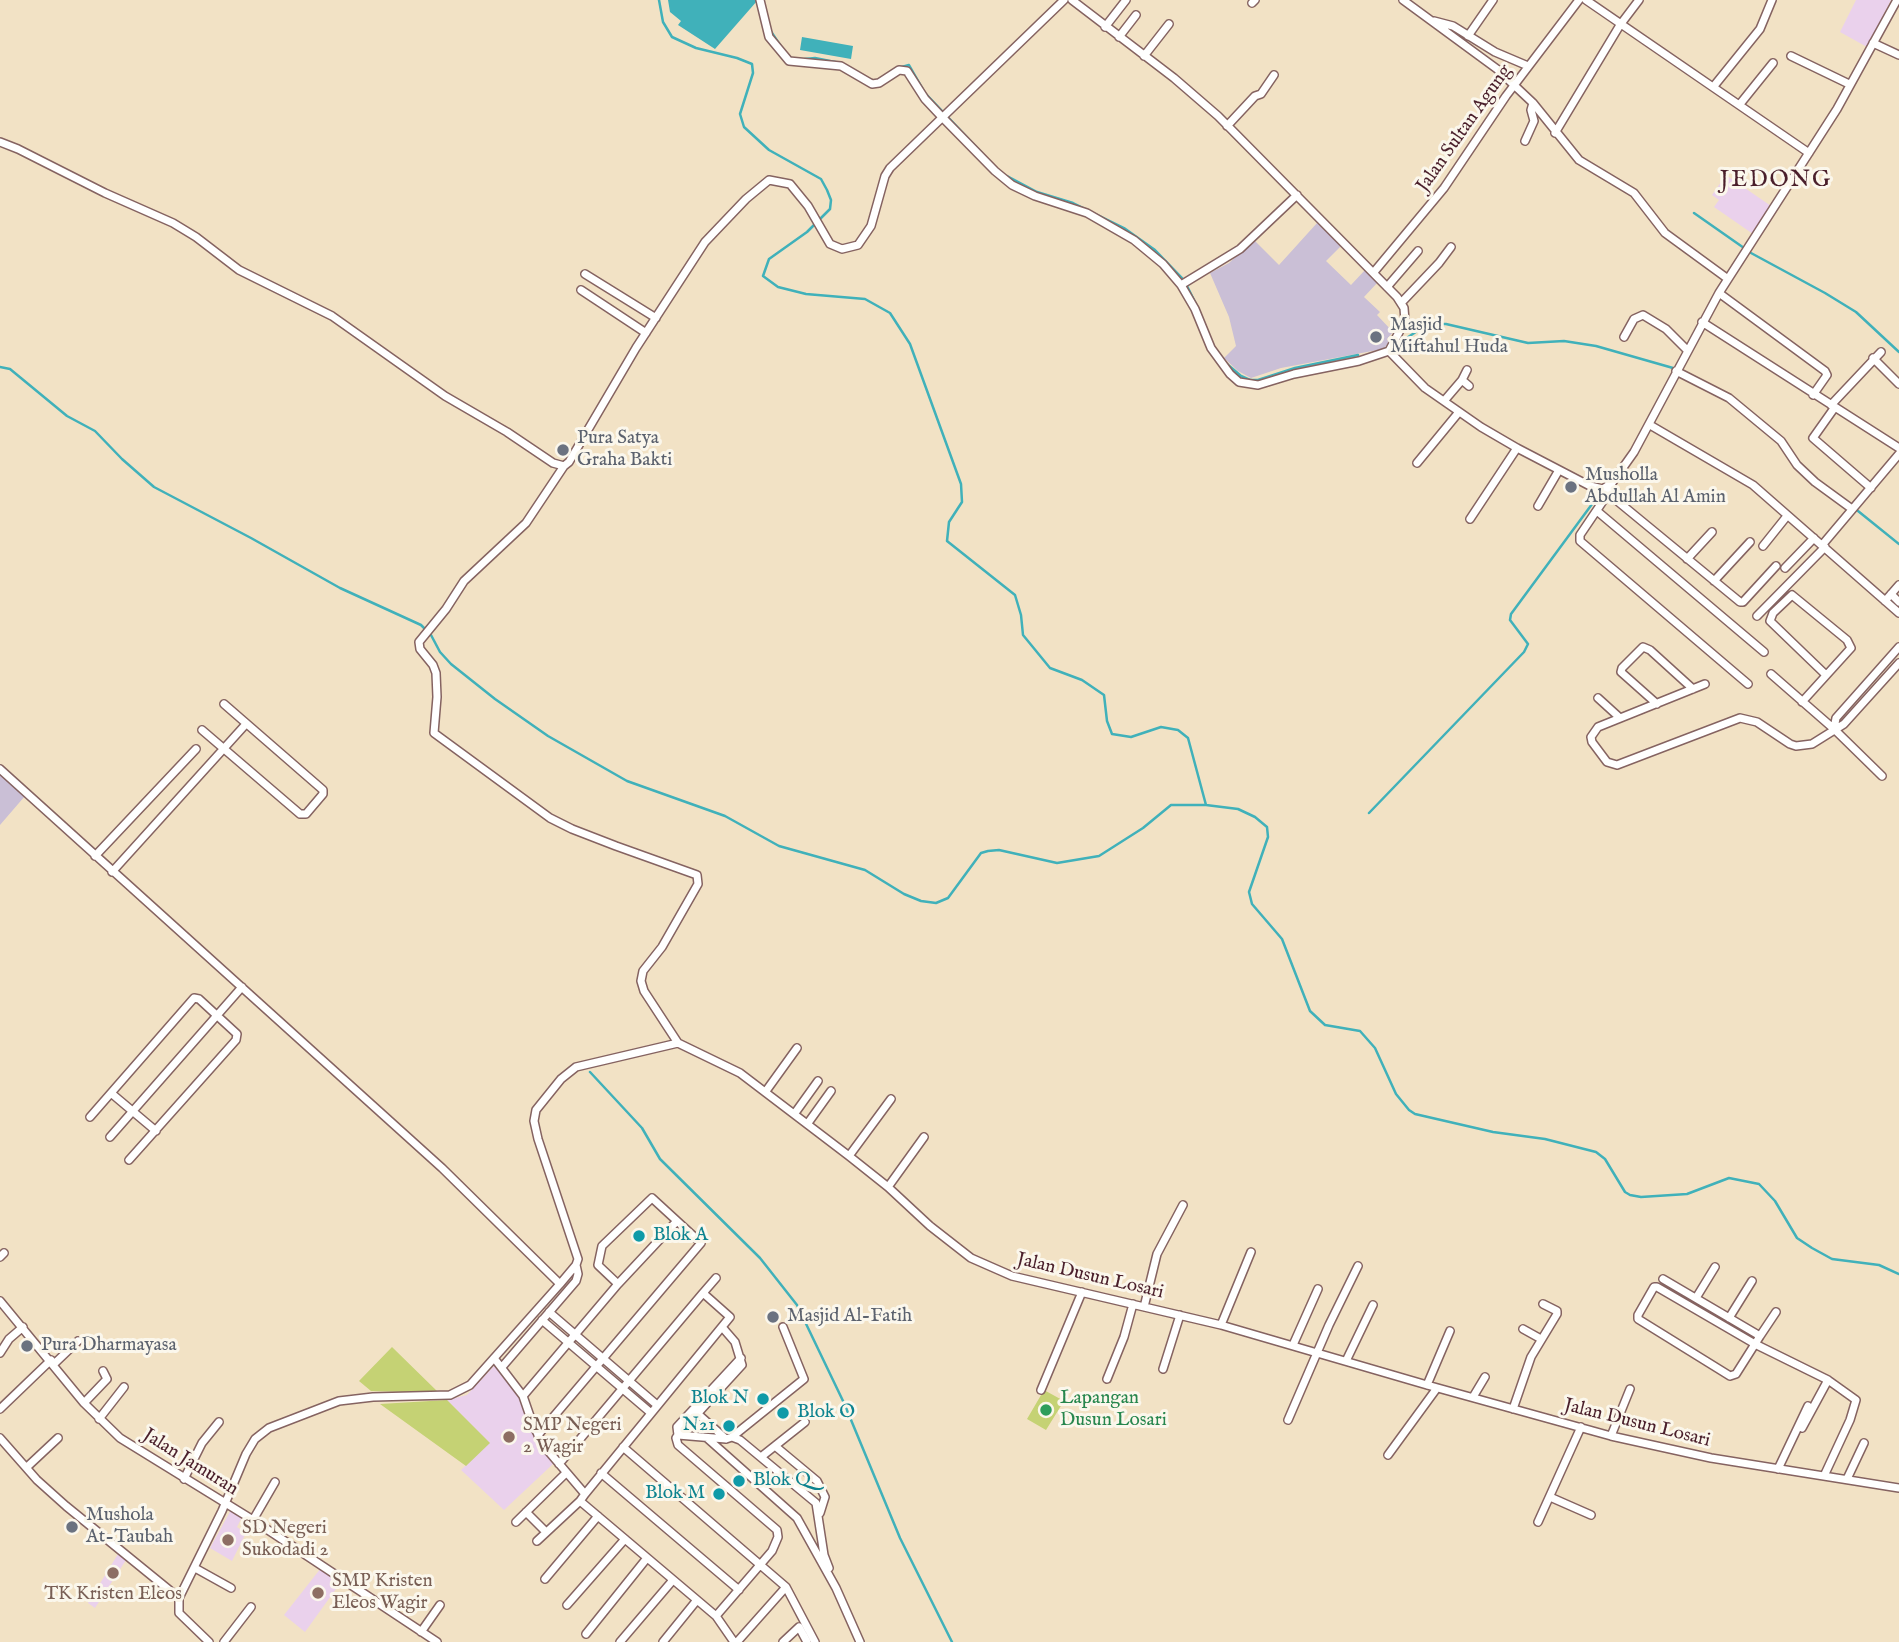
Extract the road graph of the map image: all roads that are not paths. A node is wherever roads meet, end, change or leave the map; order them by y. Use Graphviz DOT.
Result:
graph roads {
  1 [pos="760,0"];
  2 [pos="1064,0"];
  3 [pos="1072,0"];
  4 [pos="1126,0"];
  5 [pos="1403,0"];
  6 [pos="1493,0"];
  7 [pos="1579,0"];
  8 [pos="1586,0"];
  9 [pos="1639,0"];
  10 [pos="1772,0"];
  11 [pos="1897,0"];
  12 [pos="1136,15"];
  13 [pos="1433,20"];
  14 [pos="1170,24"];
  15 [pos="1620,25"];
  16 [pos="1105,27"];
  17 [pos="1468,36"];
  18 [pos="1119,37"];
  19 [pos="1873,43"];
  20 [pos="1899,55"];
  21 [pos="1144,56"];
  22 [pos="1791,56"];
  23 [pos="1773,63"];
  24 [pos="1528,66"];
  25 [pos="1274,75"];
  26 [pos="1849,84"];
  27 [pos="1515,85"];
  28 [pos="1714,86"];
  29 [pos="1533,103"];
  30 [pos="1740,104"];
  31 [pos="944,114"];
  32 [pos="1227,126"];
  33 [pos="1555,133"];
  34 [pos="1525,141"];
  35 [pos="0,142"];
  36 [pos="1810,153"];
  37 [pos="1297,195"];
  38 [pos="1451,247"];
  39 [pos="1418,251"];
  40 [pos="1374,272"];
  41 [pos="584,274"];
  42 [pos="1728,279"];
  43 [pos="1181,285"];
  44 [pos="1387,287"];
  45 [pos="581,290"];
  46 [pos="1718,293"];
  47 [pos="1401,303"];
  48 [pos="656,318"];
  49 [pos="1702,322"];
  50 [pos="646,333"];
  51 [pos="1623,337"];
  52 [pos="1687,349"];
  53 [pos="1389,351"];
  54 [pos="1881,352"];
  55 [pos="1873,359"];
  56 [pos="1467,370"];
  57 [pos="1676,371"];
  58 [pos="1899,384"];
  59 [pos="1813,395"];
  60 [pos="1444,401"];
  61 [pos="1833,406"];
  62 [pos="1459,412"];
  63 [pos="1650,425"];
  64 [pos="1517,448"];
  65 [pos="1899,448"];
  66 [pos="1899,454"];
  67 [pos="1417,463"];
  68 [pos="564,466"];
  69 [pos="1559,470"];
  70 [pos="1605,488"];
  71 [pos="1871,488"];
  72 [pos="1538,506"];
  73 [pos="1852,509"];
  74 [pos="1597,511"];
  75 [pos="1787,516"];
  76 [pos="1470,519"];
  77 [pos="1713,532"];
  78 [pos="1814,538"];
  79 [pos="1750,542"];
  80 [pos="1824,545"];
  81 [pos="1763,546"];
  82 [pos="1688,559"];
  83 [pos="1714,581"];
  84 [pos="1899,585"];
  85 [pos="1888,598"];
  86 [pos="1899,601"];
  87 [pos="1899,613"];
  88 [pos="1757,616"];
  89 [pos="1898,650"];
  90 [pos="1765,652"];
  91 [pos="1899,663"];
  92 [pos="1771,674"];
  93 [pos="1826,675"];
  94 [pos="1705,684"];
  95 [pos="1748,684"];
  96 [pos="1693,689"];
  97 [pos="1598,698"];
  98 [pos="1802,702"];
  99 [pos="224,704"];
  100 [pos="1657,704"];
  101 [pos="1620,718"];
  102 [pos="246,724"];
  103 [pos="1834,729"];
  104 [pos="201,730"];
  105 [pos="225,749"];
  106 [pos="196,750"];
  107 [pos="0,769"];
  108 [pos="1882,776"];
  109 [pos="95,856"];
  110 [pos="113,872"];
  111 [pos="242,987"];
  112 [pos="217,1015"];
  113 [pos="678,1043"];
  114 [pos="797,1048"];
  115 [pos="818,1082"];
  116 [pos="766,1091"];
  117 [pos="831,1091"];
  118 [pos="111,1093"];
  119 [pos="891,1099"];
  120 [pos="134,1111"];
  121 [pos="795,1113"];
  122 [pos="90,1117"];
  123 [pos="807,1123"];
  124 [pos="156,1131"];
  125 [pos="110,1137"];
  126 [pos="924,1137"];
  127 [pos="849,1156"];
  128 [pos="129,1160"];
  129 [pos="888,1187"];
  130 [pos="1183,1205"];
  131 [pos="677,1221"];
  132 [pos="1251,1252"];
  133 [pos="576,1265"];
  134 [pos="1358,1266"];
  135 [pos="1714,1267"];
  136 [pos="716,1278"];
  137 [pos="1663,1279"];
  138 [pos="1752,1281"];
  139 [pos="560,1284"];
  140 [pos="618,1284"];
  141 [pos="1318,1289"];
  142 [pos="1082,1292"];
  143 [pos="703,1293"];
  144 [pos="1696,1298"];
  145 [pos="0,1301"];
  146 [pos="1133,1304"];
  147 [pos="1543,1304"];
  148 [pos="1373,1305"];
  149 [pos="1144,1307"];
  150 [pos="1776,1311"];
  151 [pos="549,1312"];
  152 [pos="1180,1315"];
  153 [pos="1729,1318"];
  154 [pos="542,1320"];
  155 [pos="1221,1325"];
  156 [pos="23,1327"];
  157 [pos="722,1327"];
  158 [pos="783,1327"];
  159 [pos="1523,1329"];
  160 [pos="1450,1331"];
  161 [pos="575,1335"];
  162 [pos="1760,1336"];
  163 [pos="1541,1339"];
  164 [pos="78,1341"];
  165 [pos="568,1343"];
  166 [pos="1755,1344"];
  167 [pos="1293,1345"];
  168 [pos="1317,1352"];
  169 [pos="0,1353"];
  170 [pos="494,1358"];
  171 [pos="604,1359"];
  172 [pos="741,1359"];
  173 [pos="1346,1361"];
  174 [pos="52,1362"];
  175 [pos="502,1367"];
  176 [pos="597,1367"];
  177 [pos="1163,1369"];
  178 [pos="103,1371"];
  179 [pos="1485,1377"];
  180 [pos="1107,1379"];
  181 [pos="1828,1380"];
  182 [pos="629,1381"];
  183 [pos="1427,1385"];
  184 [pos="124,1387"];
  185 [pos="1437,1388"];
  186 [pos="622,1389"];
  187 [pos="1630,1389"];
  188 [pos="1041,1390"];
  189 [pos="523,1396"];
  190 [pos="1473,1397"];
  191 [pos="84,1403"];
  192 [pos="657,1405"];
  193 [pos="1808,1406"];
  194 [pos="0,1409"];
  195 [pos="1513,1409"];
  196 [pos="651,1413"];
  197 [pos="698,1414"];
  198 [pos="99,1419"];
  199 [pos="1287,1420"];
  200 [pos="219,1422"];
  201 [pos="804,1422"];
  202 [pos="1581,1427"];
  203 [pos="1802,1428"];
  204 [pos="714,1429"];
  205 [pos="538,1435"];
  206 [pos="678,1435"];
  207 [pos="1611,1436"];
  208 [pos="707,1437"];
  209 [pos="0,1438"];
  210 [pos="58,1438"];
  211 [pos="729,1438"];
  212 [pos="1864,1443"];
  213 [pos="775,1446"];
  214 [pos="623,1447"];
  215 [pos="1388,1455"];
  216 [pos="761,1457"];
  217 [pos="559,1464"];
  218 [pos="27,1467"];
  219 [pos="1778,1469"];
  220 [pos="566,1473"];
  221 [pos="601,1473"];
  222 [pos="1824,1476"];
  223 [pos="184,1479"];
  224 [pos="1847,1479"];
  225 [pos="275,1482"];
  226 [pos="1899,1488"];
  227 [pos="582,1497"];
  228 [pos="1550,1497"];
  229 [pos="225,1503"];
  230 [pos="526,1512"];
  231 [pos="1591,1515"];
  232 [pos="598,1516"];
  233 [pos="819,1516"];
  234 [pos="253,1520"];
  235 [pos="516,1522"];
  236 [pos="1538,1522"];
  237 [pos="546,1532"];
  238 [pos="625,1539"];
  239 [pos="537,1541"];
  240 [pos="647,1558"];
  241 [pos="760,1564"];
  242 [pos="195,1568"];
  243 [pos="545,1579"];
  244 [pos="673,1580"];
  245 [pos="786,1587"];
  246 [pos="231,1588"];
  247 [pos="836,1588"];
  248 [pos="739,1590"];
  249 [pos="179,1598"];
  250 [pos="697,1600"];
  251 [pos="440,1605"];
  252 [pos="568,1605"];
  253 [pos="251,1607"];
  254 [pos="716,1616"];
  255 [pos="421,1632"];
  256 [pos="586,1634"];
  257 [pos="209,1642"];
  258 [pos="224,1642"];
  259 [pos="437,1642"];
  260 [pos="620,1642"];
  261 [pos="663,1642"];
  262 [pos="736,1642"];
  263 [pos="783,1642"];
  264 [pos="807,1642"];
  265 [pos="815,1642"];
  266 [pos="860,1642"];
  1 -- 31 [label="street"];
  2 -- 31 [label="street"];
  3 -- 16 [label="street"];
  4 -- 16 [label="street"];
  5 -- 13 [label="street"];
  6 -- 17 [label="street"];
  7 -- 24 [label="street, Jalan Sultan Agung"];
  8 -- 15 [label="street"];
  9 -- 15 [label="street"];
  10 -- 28 [label="street"];
  11 -- 19 [label="street"];
  12 -- 18 [label="street"];
  13 -- 17 [label="street"];
  13 -- 27 [label="street"];
  14 -- 21 [label="street"];
  15 -- 28 [label="street"];
  15 -- 33 [label="street"];
  16 -- 18 [label="street"];
  17 -- 24 [label="street"];
  18 -- 21 [label="street"];
  19 -- 20 [label="street"];
  19 -- 26 [label="street"];
  21 -- 32 [label="street"];
  22 -- 26 [label="street"];
  23 -- 30 [label="street"];
  24 -- 27 [label="street, Jalan Sultan Agung"];
  25 -- 32 [label="street"];
  26 -- 36 [label="street"];
  27 -- 29 [label="street"];
  27 -- 40 [label="street, Jalan Sultan Agung"];
  28 -- 30 [label="street"];
  29 -- 33 [label="street"];
  29 -- 34 [label="street"];
  30 -- 36 [label="street"];
  31 -- 43 [label="street"];
  31 -- 48 [label="street"];
  32 -- 37 [label="street"];
  33 -- 42 [label="street"];
  35 -- 68 [label="street"];
  36 -- 42 [label="street"];
  37 -- 40 [label="street"];
  37 -- 43 [label="street"];
  38 -- 47 [label="street"];
  39 -- 44 [label="street"];
  40 -- 44 [label="street"];
  41 -- 48 [label="street"];
  42 -- 46 [label="street"];
  43 -- 53 [label="street"];
  44 -- 47 [label="street"];
  45 -- 50 [label="street"];
  46 -- 49 [label="street"];
  46 -- 59 [label="street"];
  47 -- 53 [label="street"];
  48 -- 50 [label="street"];
  49 -- 52 [label="street"];
  49 -- 59 [label="street"];
  50 -- 68 [label="street"];
  51 -- 52 [label="street"];
  52 -- 57 [label="street"];
  53 -- 60 [label="street"];
  54 -- 55 [label="street"];
  55 -- 58 [label="street"];
  55 -- 61 [label="street"];
  56 -- 60 [label="street"];
  57 -- 63 [label="street"];
  57 -- 73 [label="street"];
  59 -- 61 [label="street"];
  60 -- 62 [label="street"];
  61 -- 65 [label="street"];
  61 -- 71 [label="street"];
  62 -- 64 [label="street"];
  62 -- 67 [label="street"];
  63 -- 70 [label="street"];
  63 -- 75 [label="street"];
  64 -- 69 [label="street"];
  64 -- 76 [label="street"];
  66 -- 71 [label="street"];
  68 -- 113 [label="street"];
  69 -- 70 [label="street"];
  69 -- 72 [label="street"];
  70 -- 74 [label="street"];
  70 -- 82 [label="street"];
  71 -- 73 [label="street"];
  73 -- 80 [label="street"];
  74 -- 90 [label="street"];
  74 -- 95 [label="street"];
  75 -- 78 [label="street"];
  75 -- 81 [label="street"];
  77 -- 82 [label="street"];
  78 -- 80 [label="street"];
  78 -- 83 [label="street"];
  79 -- 83 [label="street"];
  80 -- 85 [label="street"];
  80 -- 88 [label="street"];
  82 -- 83 [label="street"];
  84 -- 85 [label="street"];
  85 -- 86 [label="street"];
  85 -- 87 [label="street"];
  89 -- 103 [label="street"];
  91 -- 103 [label="street"];
  92 -- 98 [label="street"];
  93 -- 93 [label="street"];
  93 -- 98 [label="street"];
  94 -- 96 [label="street"];
  96 -- 100 [label="street"];
  96 -- 100 [label="street"];
  97 -- 101 [label="street"];
  98 -- 103 [label="street"];
  99 -- 102 [label="street"];
  100 -- 101 [label="street"];
  101 -- 103 [label="street"];
  102 -- 105 [label="street"];
  102 -- 105 [label="street"];
  103 -- 108 [label="street"];
  104 -- 105 [label="street"];
  105 -- 110 [label="street"];
  106 -- 109 [label="street"];
  107 -- 109 [label="street"];
  109 -- 110 [label="street"];
  110 -- 111 [label="street"];
  111 -- 112 [label="street"];
  111 -- 139 [label="street"];
  112 -- 118 [label="street"];
  112 -- 120 [label="street"];
  112 -- 124 [label="street"];
  113 -- 116 [label="street, Jalan Dusun Losari"];
  113 -- 133 [label="street"];
  114 -- 116 [label="street"];
  115 -- 121 [label="street"];
  116 -- 121 [label="street, Jalan Dusun Losari"];
  117 -- 123 [label="street"];
  118 -- 120 [label="street"];
  118 -- 122 [label="street"];
  119 -- 127 [label="street"];
  120 -- 124 [label="street"];
  120 -- 125 [label="street"];
  121 -- 123 [label="street, Jalan Dusun Losari"];
  123 -- 127 [label="street, Jalan Dusun Losari"];
  124 -- 128 [label="street"];
  126 -- 129 [label="street"];
  127 -- 129 [label="street, Jalan Dusun Losari"];
  129 -- 142 [label="street, Jalan Dusun Losari"];
  130 -- 149 [label="street"];
  131 -- 140 [label="street"];
  131 -- 140 [label="street"];
  131 -- 171 [label="street"];
  132 -- 155 [label="street"];
  133 -- 139 [label="street"];
  133 -- 151 [label="street"];
  134 -- 168 [label="street"];
  135 -- 144 [label="street"];
  136 -- 143 [label="street"];
  137 -- 144 [label="street"];
  138 -- 153 [label="street"];
  139 -- 170 [label="street"];
  140 -- 161 [label="street"];
  141 -- 167 [label="street"];
  142 -- 146 [label="street, Jalan Dusun Losari"];
  142 -- 188 [label="street"];
  143 -- 157 [label="street"];
  143 -- 182 [label="street"];
  144 -- 153 [label="street"];
  145 -- 156 [label="street, Jalan Jamuran"];
  146 -- 149 [label="street, Jalan Dusun Losari"];
  146 -- 180 [label="street"];
  147 -- 163 [label="street"];
  148 -- 173 [label="street"];
  149 -- 152 [label="street, Jalan Dusun Losari"];
  150 -- 162 [label="street"];
  151 -- 154 [label="street"];
  151 -- 161 [label="street"];
  152 -- 155 [label="street, Jalan Dusun Losari"];
  152 -- 177 [label="street"];
  153 -- 162 [label="street"];
  154 -- 165 [label="street"];
  154 -- 175 [label="street"];
  155 -- 167 [label="street, Jalan Dusun Losari"];
  156 -- 169 [label="street"];
  156 -- 174 [label="street, Jalan Jamuran"];
  157 -- 172 [label="street"];
  157 -- 192 [label="street"];
  158 -- 211 [label="street"];
  159 -- 163 [label="street"];
  160 -- 183 [label="street"];
  161 -- 165 [label="street"];
  161 -- 171 [label="street"];
  162 -- 166 [label="street"];
  163 -- 195 [label="street"];
  164 -- 174 [label="street"];
  165 -- 176 [label="street"];
  165 -- 189 [label="street"];
  166 -- 166 [label="street"];
  166 -- 181 [label="street"];
  167 -- 168 [label="street, Jalan Dusun Losari"];
  168 -- 173 [label="street, Jalan Dusun Losari"];
  168 -- 199 [label="street"];
  170 -- 175 [label="street"];
  170 -- 229 [label="street"];
  171 -- 176 [label="street"];
  171 -- 182 [label="street"];
  172 -- 197 [label="street"];
  172 -- 206 [label="street"];
  173 -- 183 [label="street, Jalan Dusun Losari"];
  174 -- 191 [label="street, Jalan Jamuran"];
  174 -- 194 [label="street"];
  175 -- 189 [label="street"];
  176 -- 186 [label="street"];
  176 -- 205 [label="street"];
  178 -- 191 [label="street"];
  179 -- 190 [label="street"];
  181 -- 203 [label="street"];
  181 -- 222 [label="street"];
  182 -- 186 [label="street"];
  182 -- 192 [label="street"];
  183 -- 185 [label="street, Jalan Dusun Losari"];
  184 -- 198 [label="street"];
  185 -- 190 [label="street, Jalan Dusun Losari"];
  185 -- 215 [label="street"];
  186 -- 196 [label="street"];
  186 -- 217 [label="street"];
  187 -- 207 [label="street"];
  189 -- 205 [label="street"];
  190 -- 195 [label="street, Jalan Dusun Losari"];
  191 -- 198 [label="street, Jalan Jamuran"];
  192 -- 196 [label="street"];
  193 -- 219 [label="street"];
  195 -- 202 [label="street, Jalan Dusun Losari"];
  196 -- 214 [label="street"];
  197 -- 204 [label="street"];
  197 -- 206 [label="street"];
  198 -- 223 [label="street, Jalan Jamuran"];
  200 -- 223 [label="street"];
  201 -- 213 [label="street"];
  202 -- 207 [label="street, Jalan Dusun Losari"];
  202 -- 228 [label="street"];
  204 -- 208 [label="street"];
  204 -- 211 [label="street"];
  205 -- 217 [label="street"];
  206 -- 208 [label="street"];
  206 -- 241 [label="street"];
  207 -- 219 [label="street, Jalan Dusun Losari"];
  208 -- 211 [label="street"];
  208 -- 247 [label="street"];
  209 -- 218 [label="street"];
  210 -- 218 [label="street"];
  211 -- 216 [label="street"];
  212 -- 224 [label="street"];
  213 -- 216 [label="street"];
  213 -- 233 [label="street"];
  214 -- 221 [label="street"];
  214 -- 241 [label="street"];
  216 -- 233 [label="street"];
  217 -- 220 [label="street"];
  218 -- 249 [label="street"];
  219 -- 222 [label="street, Jalan Dusun Losari"];
  220 -- 227 [label="street"];
  220 -- 230 [label="street"];
  221 -- 227 [label="street"];
  221 -- 248 [label="street"];
  222 -- 224 [label="street, Jalan Dusun Losari"];
  223 -- 229 [label="street, Jalan Jamuran"];
  224 -- 226 [label="street, Jalan Dusun Losari"];
  225 -- 234 [label="street"];
  227 -- 232 [label="street"];
  227 -- 237 [label="street"];
  228 -- 231 [label="street"];
  228 -- 236 [label="street"];
  229 -- 234 [label="street, Jalan Jamuran"];
  229 -- 242 [label="street"];
  230 -- 235 [label="street"];
  230 -- 237 [label="street"];
  232 -- 238 [label="street"];
  232 -- 243 [label="street"];
  233 -- 247 [label="street"];
  234 -- 255 [label="street, Jalan Jamuran"];
  237 -- 239 [label="street"];
  238 -- 240 [label="street"];
  238 -- 252 [label="street"];
  240 -- 244 [label="street"];
  240 -- 256 [label="street"];
  241 -- 245 [label="street"];
  241 -- 248 [label="street"];
  242 -- 246 [label="street"];
  242 -- 249 [label="street"];
  244 -- 250 [label="street"];
  244 -- 260 [label="street"];
  245 -- 262 [label="street"];
  245 -- 265 [label="street"];
  247 -- 266 [label="street"];
  248 -- 254 [label="street"];
  249 -- 257 [label="street"];
  250 -- 254 [label="street"];
  250 -- 261 [label="street"];
  251 -- 255 [label="street"];
  253 -- 258 [label="street"];
  254 -- 262 [label="street"];
  255 -- 259 [label="street, Jalan Jamuran"];
  263 -- 264 [label="street"];
}
